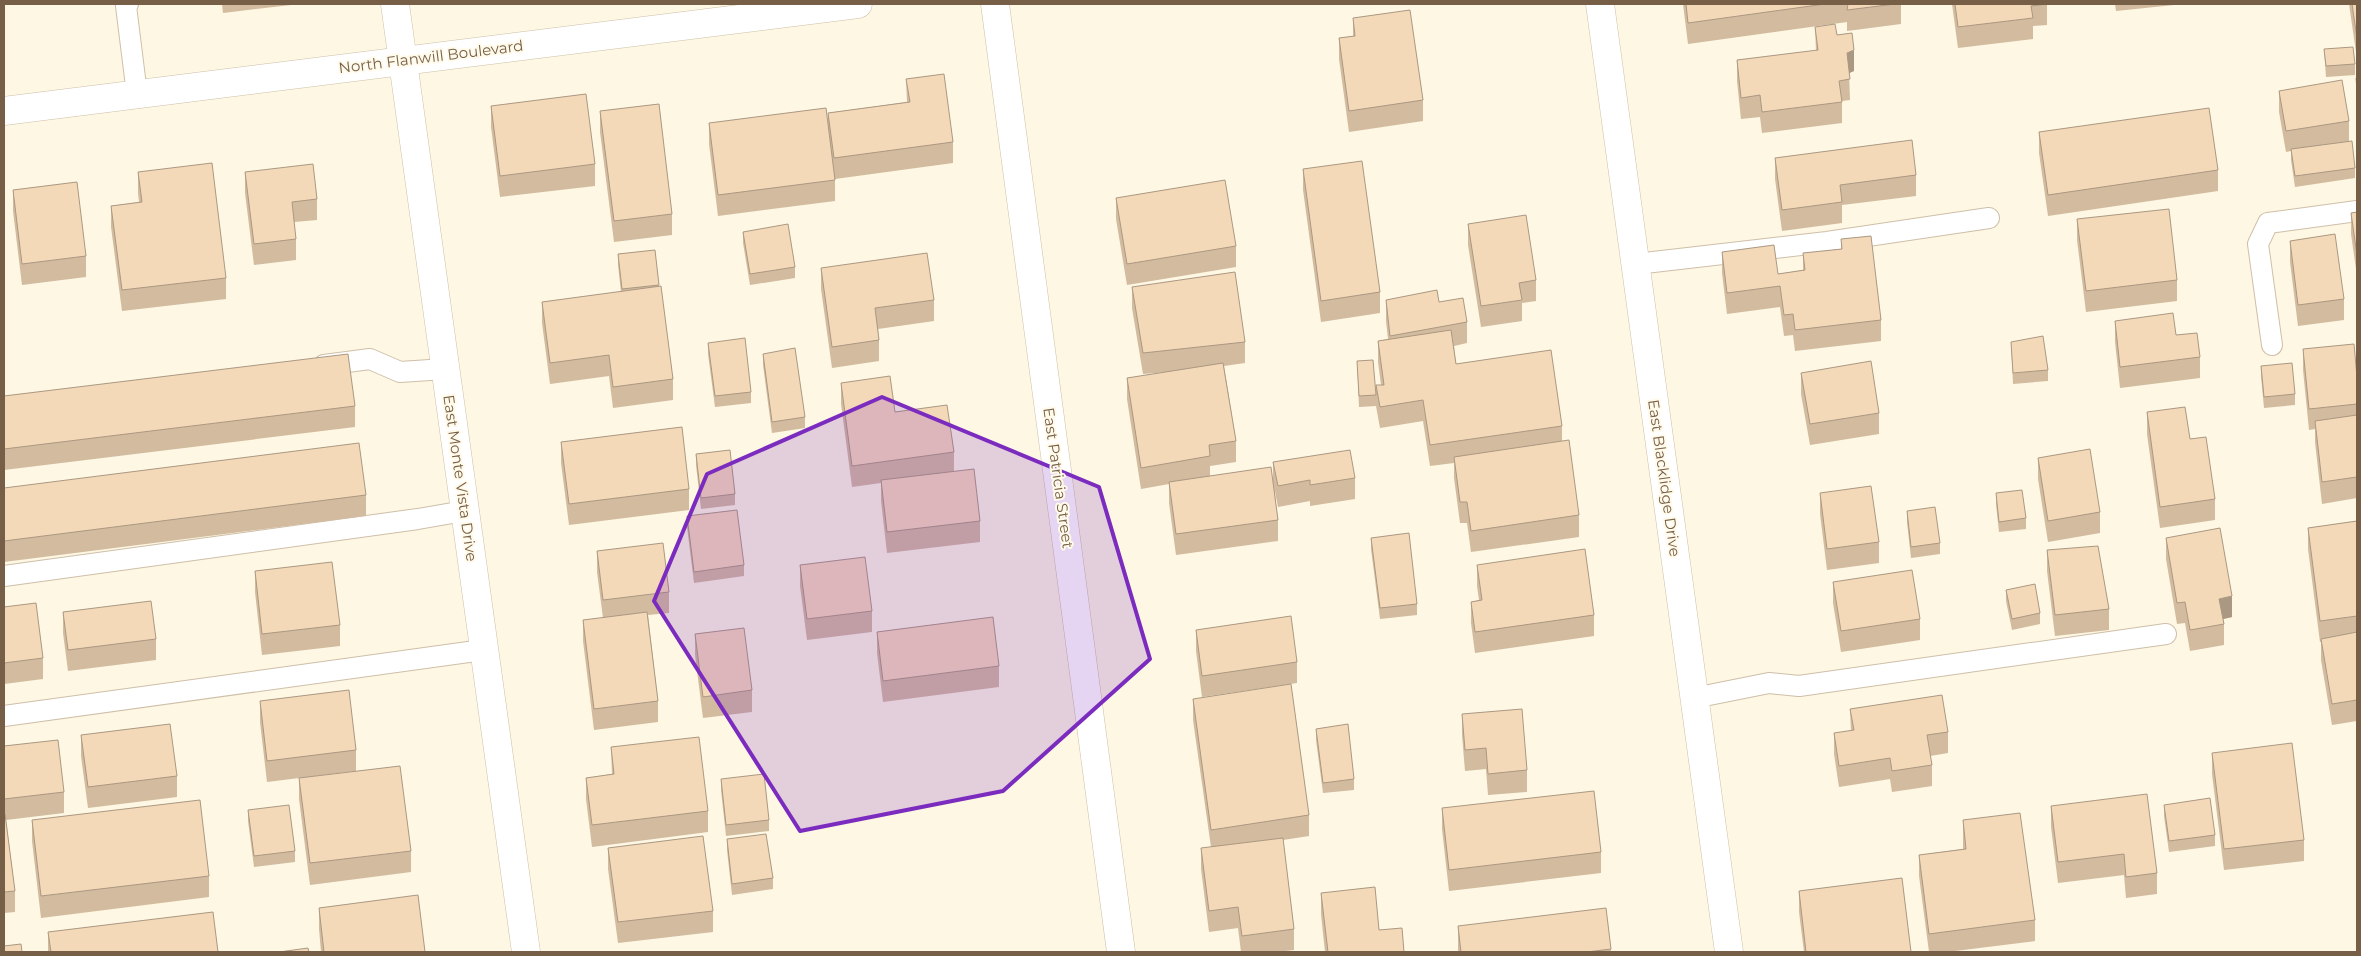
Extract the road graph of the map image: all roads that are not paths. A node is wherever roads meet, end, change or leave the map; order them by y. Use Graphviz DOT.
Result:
graph roads {
  1 [pos="128,4"];
  2 [pos="395,4"];
  3 [pos="858,4"];
  4 [pos="995,4"];
  5 [pos="1600,4"];
  6 [pos="403,60"];
  7 [pos="137,94"];
  8 [pos="4,111"];
  9 [pos="2357,211"];
  10 [pos="1989,218"];
  11 [pos="1636,264"];
  12 [pos="2272,345"];
  13 [pos="301,368"];
  14 [pos="445,369"];
  15 [pos="464,511"];
  16 [pos="4,576"];
  17 [pos="2166,634"];
  18 [pos="483,650"];
  19 [pos="1694,698"];
  20 [pos="4,716"];
  21 [pos="526,952"];
  22 [pos="1121,952"];
  23 [pos="1729,952"];
  1 -- 7 [label="lane"];
  2 -- 6 [label="street, East Monte Vista Drive"];
  3 -- 6 [label="street, North Flanwill Boulevard"];
  4 -- 22 [label="street, East Patricia Street"];
  5 -- 11 [label="street, East Blacklidge Drive"];
  6 -- 7 [label="street, North Flanwill Boulevard"];
  6 -- 14 [label="street, East Monte Vista Drive"];
  7 -- 8 [label="street, North Flanwill Boulevard"];
  9 -- 12 [label="lane"];
  10 -- 11 [label="lane"];
  11 -- 19 [label="street, East Blacklidge Drive"];
  13 -- 14 [label="lane"];
  14 -- 15 [label="street, East Monte Vista Drive"];
  15 -- 16 [label="lane"];
  15 -- 18 [label="street, East Monte Vista Drive"];
  17 -- 19 [label="lane"];
  18 -- 20 [label="lane"];
  18 -- 21 [label="street, East Monte Vista Drive"];
  19 -- 23 [label="street, East Blacklidge Drive"];
}
